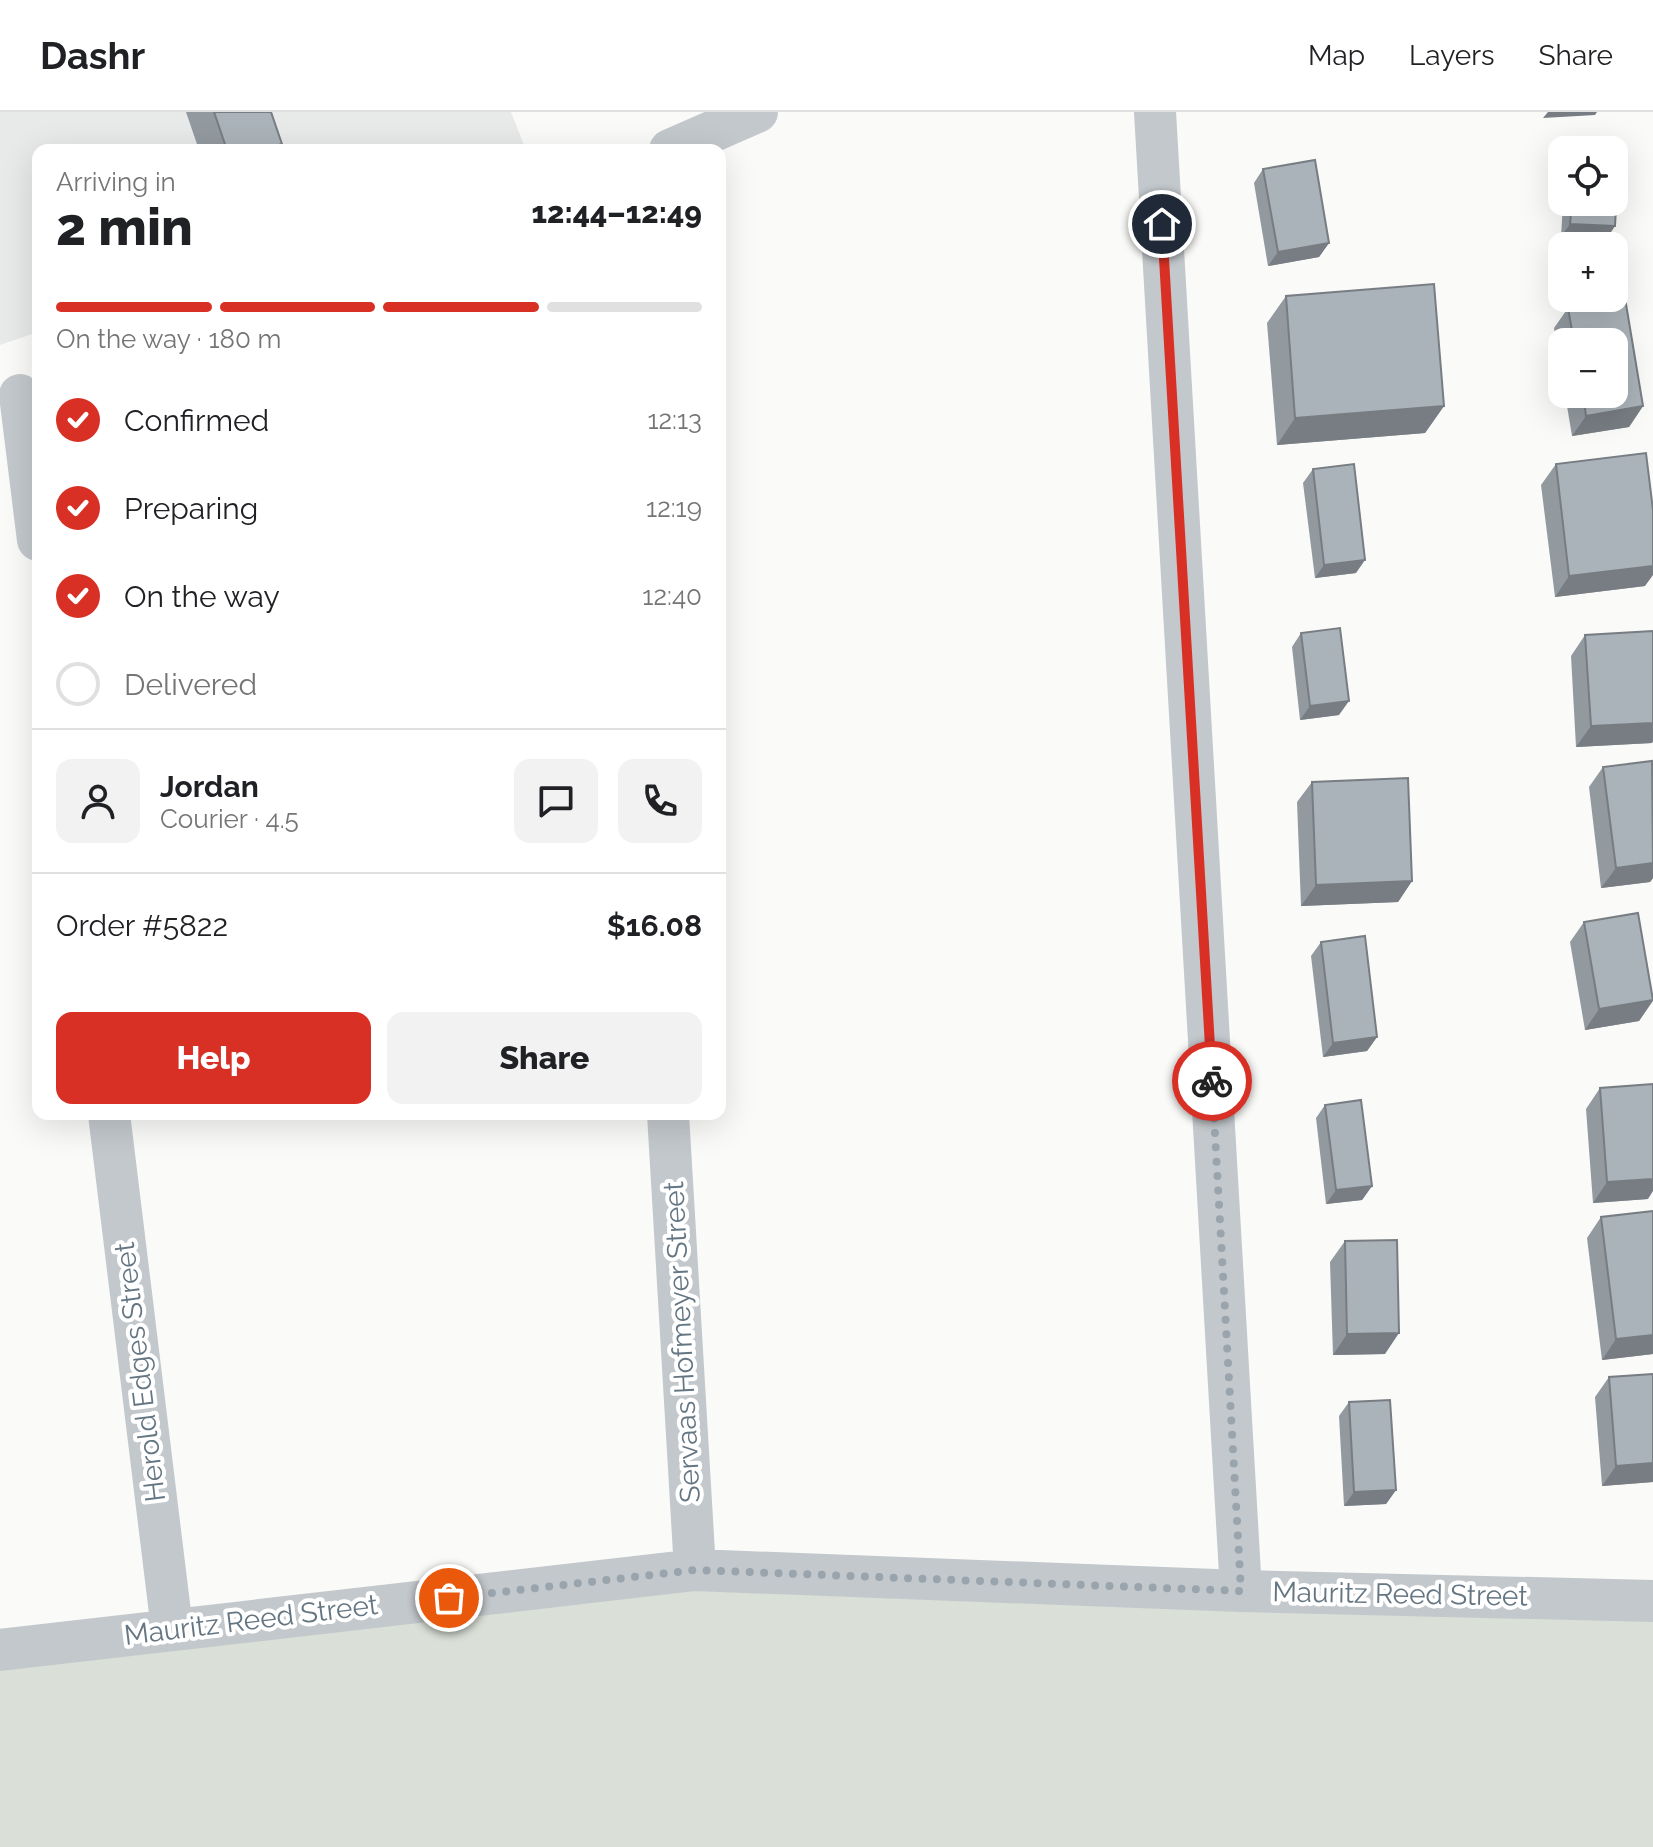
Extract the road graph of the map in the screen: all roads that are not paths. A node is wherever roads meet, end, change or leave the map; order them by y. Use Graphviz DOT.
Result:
graph roads {
  1 [pos="757,112"];
  2 [pos="1155,112"];
  3 [pos="684,144"];
  4 [pos="19,396"];
  5 [pos="32,495"];
  6 [pos="110,1120"];
  7 [pos="668,1120"];
  8 [pos="695,1570"];
  9 [pos="1241,1591"];
  10 [pos="1653,1601"];
  11 [pos="172,1629"];
  12 [pos="0,1650"];
  1 -- 3 [label="street"];
  2 -- 9 [label="street"];
  4 -- 5 [label="street"];
  6 -- 11 [label="street, Herold Edges Street"];
  7 -- 8 [label="street, Servaas Hofmeyer Street"];
  8 -- 9 [label="street, Mauritz Reed Street"];
  8 -- 11 [label="street, Mauritz Reed Street"];
  9 -- 10 [label="street, Mauritz Reed Street"];
  11 -- 12 [label="street, Mauritz Reed Street"];
}
